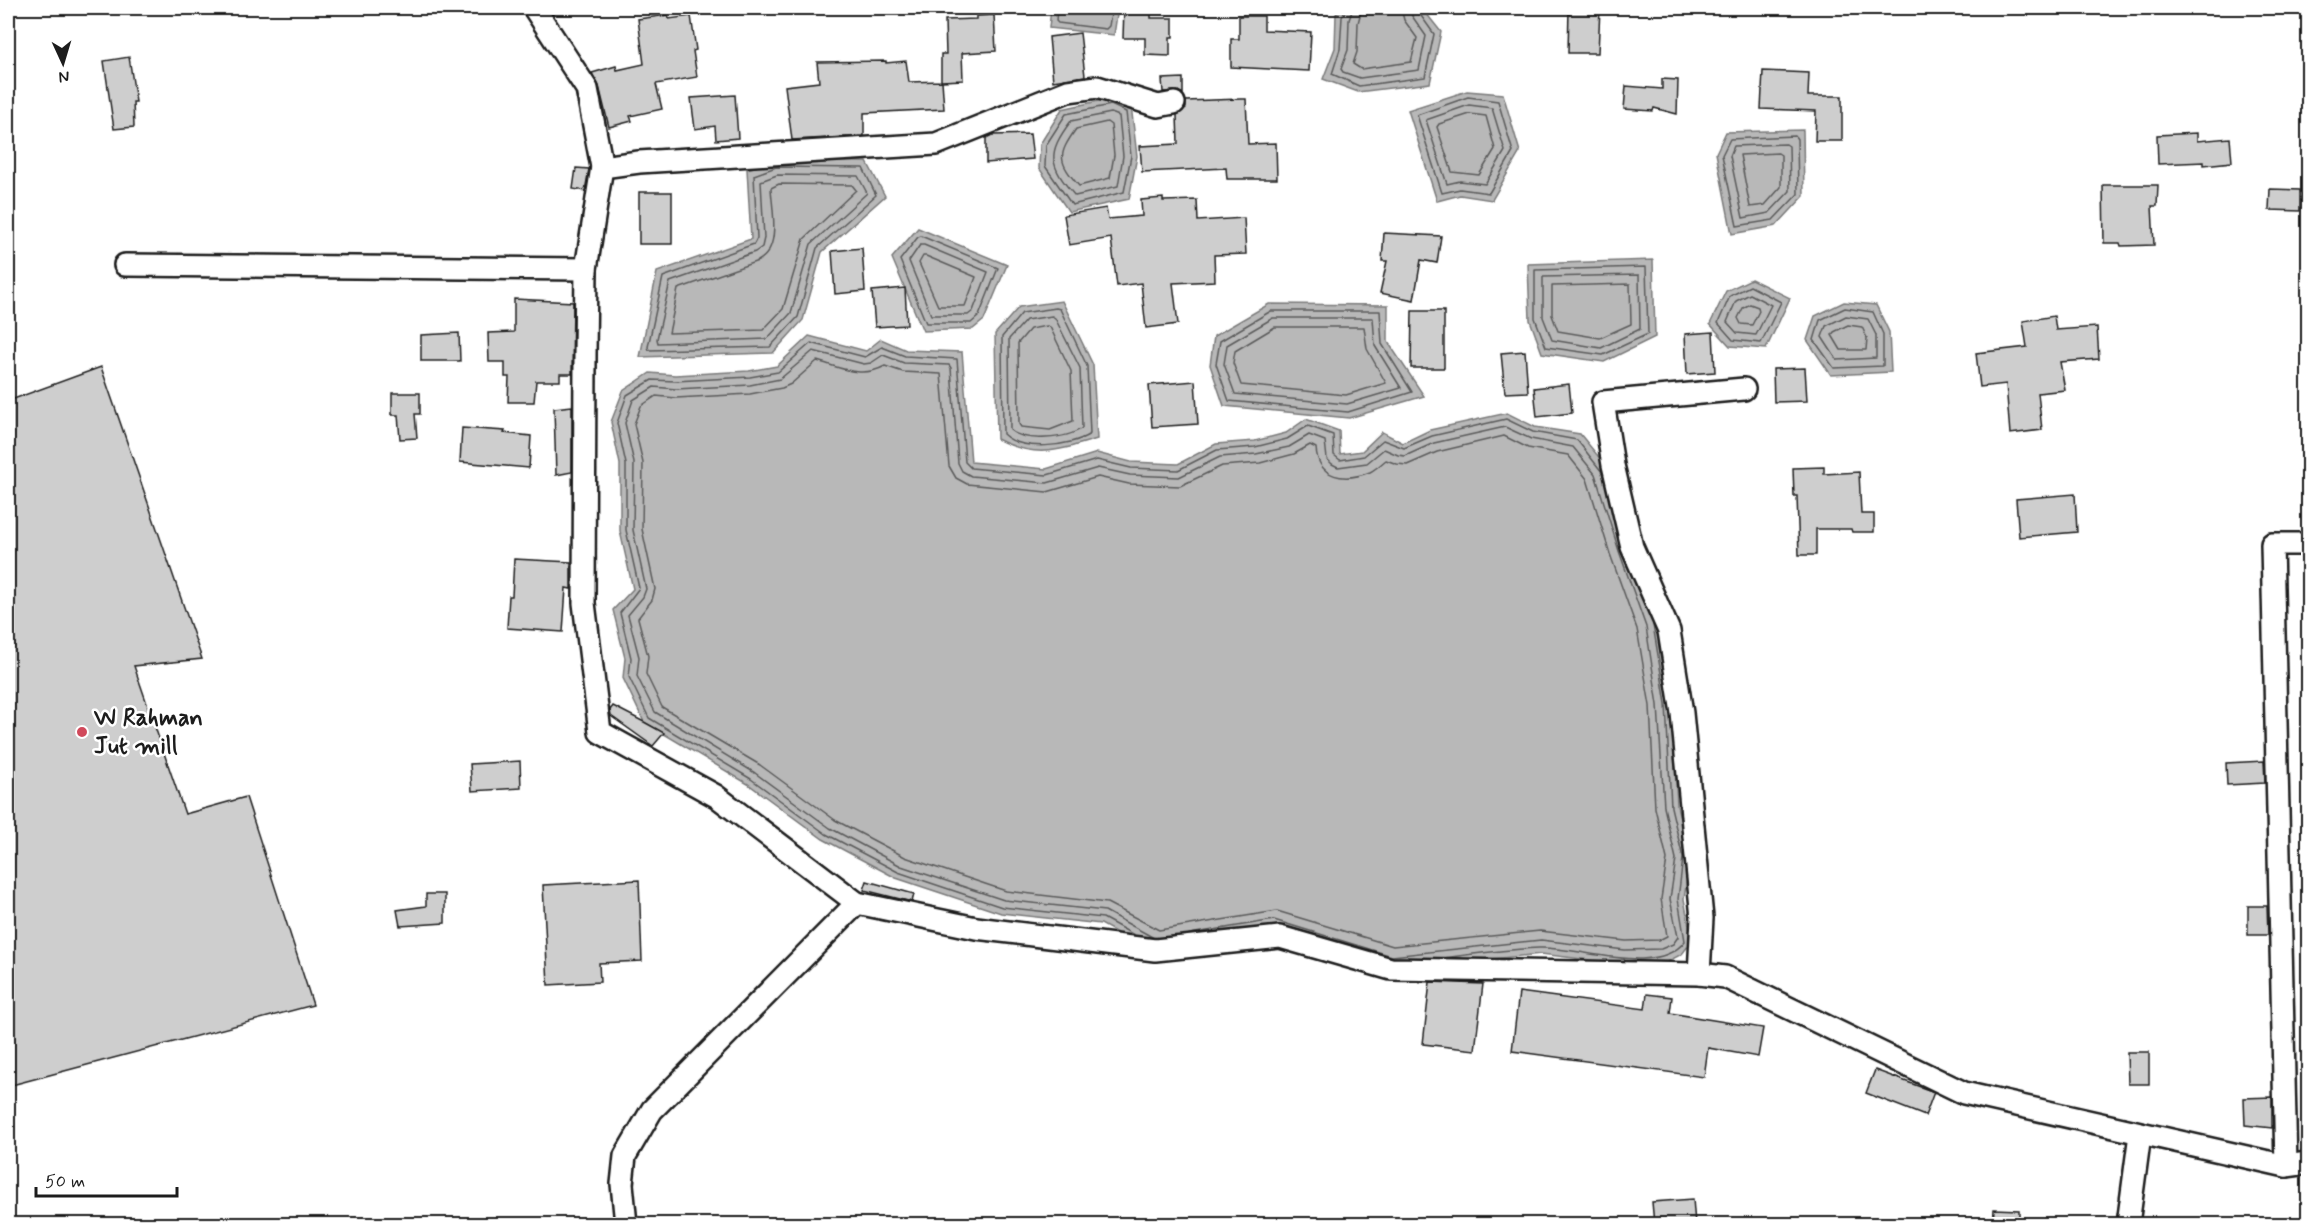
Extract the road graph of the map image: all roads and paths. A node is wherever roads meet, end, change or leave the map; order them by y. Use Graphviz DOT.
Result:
graph roads {
  1 [pos="534,8"];
  2 [pos="1174,103"];
  3 [pos="602,167"];
  4 [pos="125,265"];
  5 [pos="586,269"];
  6 [pos="1744,389"];
  7 [pos="2308,544"];
  8 [pos="857,903"];
  9 [pos="1699,974"];
  10 [pos="2140,1134"];
  11 [pos="2308,1163"];
  12 [pos="2286,1166"];
  13 [pos="626,1224"];
  14 [pos="2128,1224"];
  1 -- 3 [label="street"];
  2 -- 3 [label="street"];
  3 -- 5 [label="street"];
  4 -- 5 [label="street"];
  5 -- 8 [label="street"];
  6 -- 9 [label="street"];
  7 -- 12 [label="street"];
  8 -- 9 [label="street"];
  8 -- 13 [label="street"];
  9 -- 10 [label="street"];
  10 -- 12 [label="street"];
  10 -- 14 [label="street"];
  11 -- 12 [label="street"];
}
